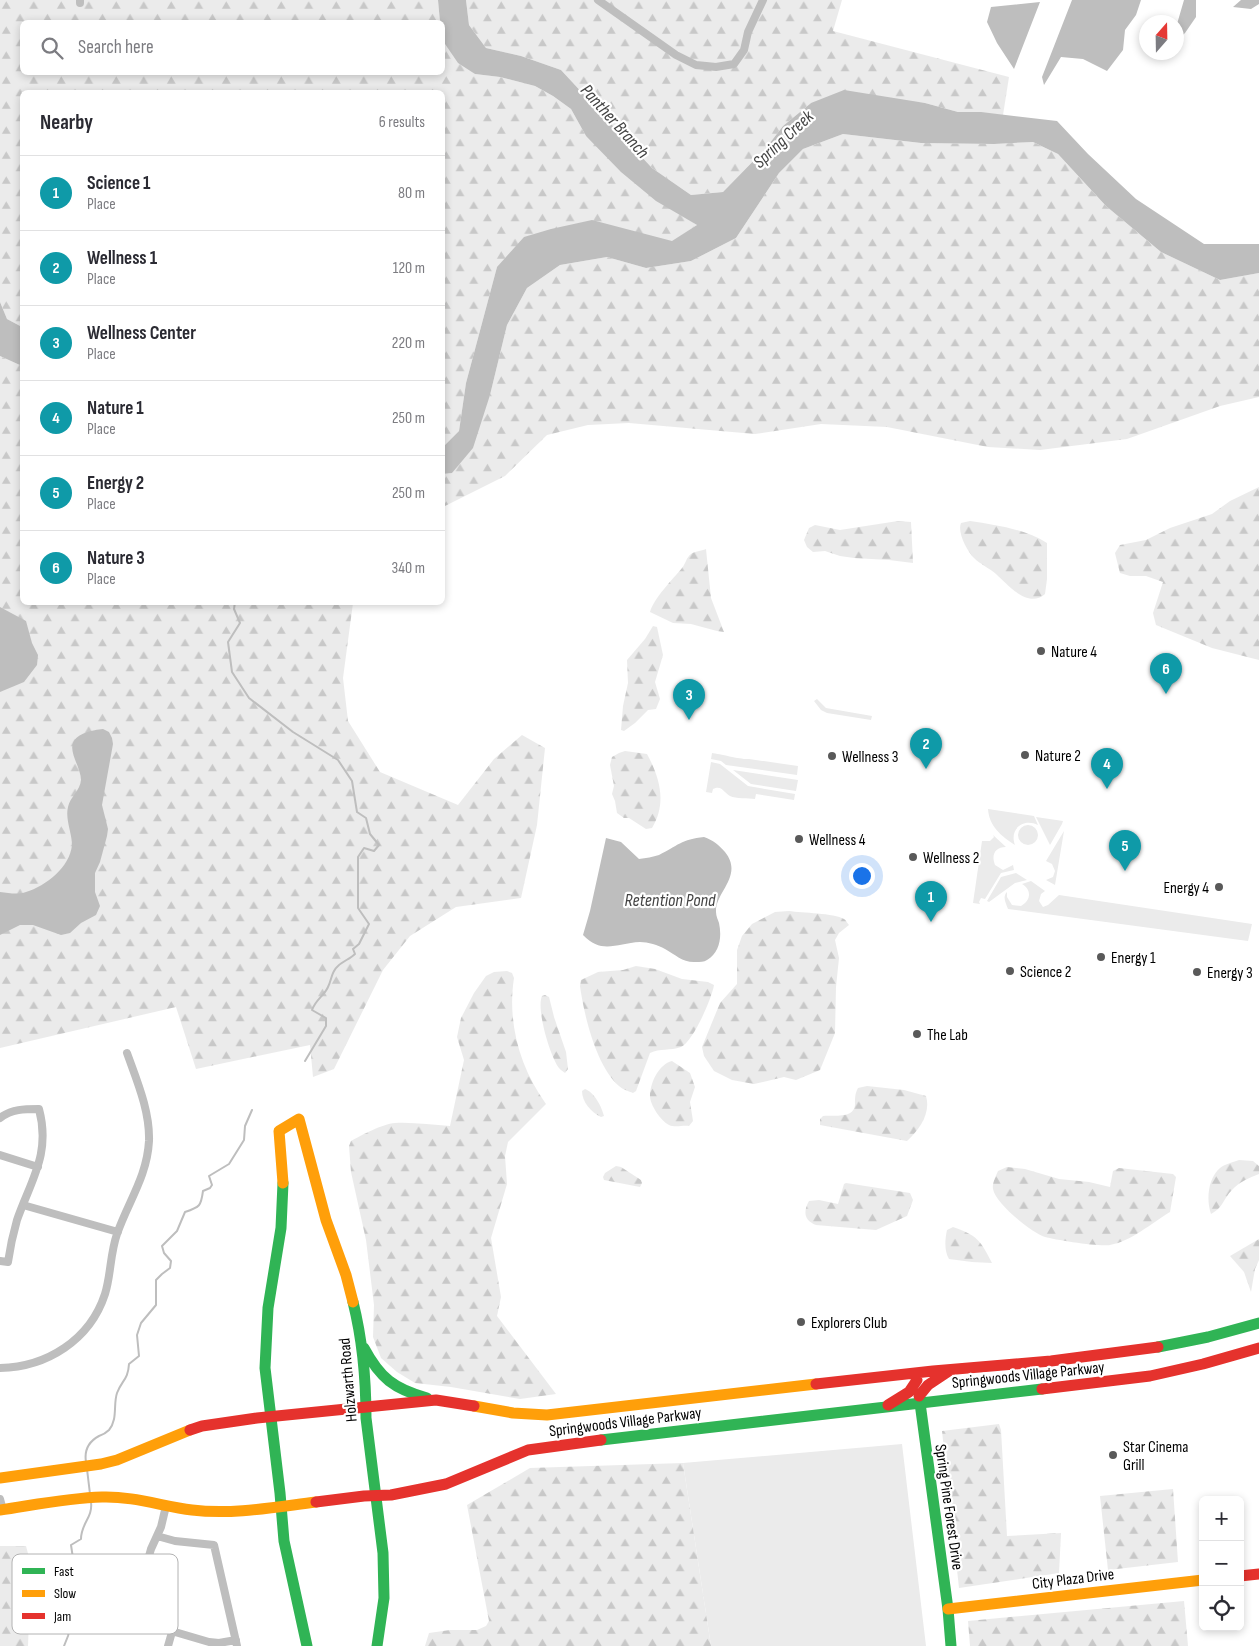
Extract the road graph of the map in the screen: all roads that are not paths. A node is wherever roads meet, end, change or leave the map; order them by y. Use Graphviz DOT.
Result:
graph roads {
  1 [pos="598,0"];
  2 [pos="763,0"];
  3 [pos="127,1053"];
  4 [pos="0,1118"];
  5 [pos="0,1155"];
  6 [pos="38,1167"];
  7 [pos="23,1205"];
  8 [pos="118,1232"];
  9 [pos="4,1261"];
  10 [pos="1259,1323"];
  11 [pos="360,1340"];
  12 [pos="1259,1348"];
  13 [pos="0,1368"];
  14 [pos="950,1370"];
  15 [pos="917,1377"];
  16 [pos="436,1400"];
  17 [pos="920,1400"];
  18 [pos="366,1407"];
  19 [pos="884,1407"];
  20 [pos="271,1417"];
  21 [pos="0,1478"];
  22 [pos="377,1496"];
  23 [pos="280,1505"];
  24 [pos="1,1506"];
  25 [pos="166,1506"];
  26 [pos="157,1536"];
  27 [pos="149,1554"];
  28 [pos="1259,1574"];
  29 [pos="1244,1576"];
  30 [pos="1199,1580"];
  31 [pos="948,1609"];
  32 [pos="178,1634"];
  33 [pos="236,1643"];
  34 [pos="307,1646"];
  35 [pos="377,1646"];
  36 [pos="951,1646"];
  1 -- 2 [label="street"];
  3 -- 8 [label="street"];
  4 -- 6 [label="street"];
  5 -- 6 [label="street"];
  6 -- 7 [label="street"];
  7 -- 8 [label="street"];
  7 -- 9 [label="street"];
  8 -- 13 [label="street"];
  10 -- 14 [label="main road, Springwoods Village Parkway"];
  11 -- 16 [label="main road"];
  11 -- 18 [label="main road, Holzwarth Road"];
  11 -- 20 [label="main road, Holzwarth Road"];
  12 -- 17 [label="main road, Springwoods Village Parkway"];
  14 -- 15 [label="main road, Springwoods Village Parkway"];
  14 -- 17 [label="main road"];
  15 -- 16 [label="main road, Springwoods Village Parkway"];
  15 -- 17 [label="street, Spring Pine Forest Drive"];
  15 -- 19 [label="main road"];
  16 -- 18 [label="main road, Springwoods Village Parkway"];
  17 -- 19 [label="main road, Springwoods Village Parkway"];
  17 -- 31 [label="main road, Spring Pine Forest Drive"];
  18 -- 20 [label="main road, Springwoods Village Parkway"];
  18 -- 22 [label="main road, Holzwarth Road"];
  19 -- 22 [label="main road, Springwoods Village Parkway"];
  20 -- 21 [label="main road, Springwoods Village Parkway"];
  20 -- 23 [label="main road"];
  22 -- 23 [label="main road, Springwoods Village Parkway"];
  22 -- 35 [label="main road, Holzwarth Road"];
  23 -- 25 [label="main road, Springwoods Village Parkway"];
  23 -- 34 [label="main road"];
  24 -- 25 [label="main road, Springwoods Village Parkway"];
  25 -- 26 [label="street"];
  26 -- 27 [label="street"];
  26 -- 33 [label="street"];
  28 -- 29 [label="main road"];
  30 -- 31 [label="main road, City Plaza Drive"];
  31 -- 36 [label="main road, Spring Pine Forest Drive"];
  32 -- 33 [label="street"];
}
